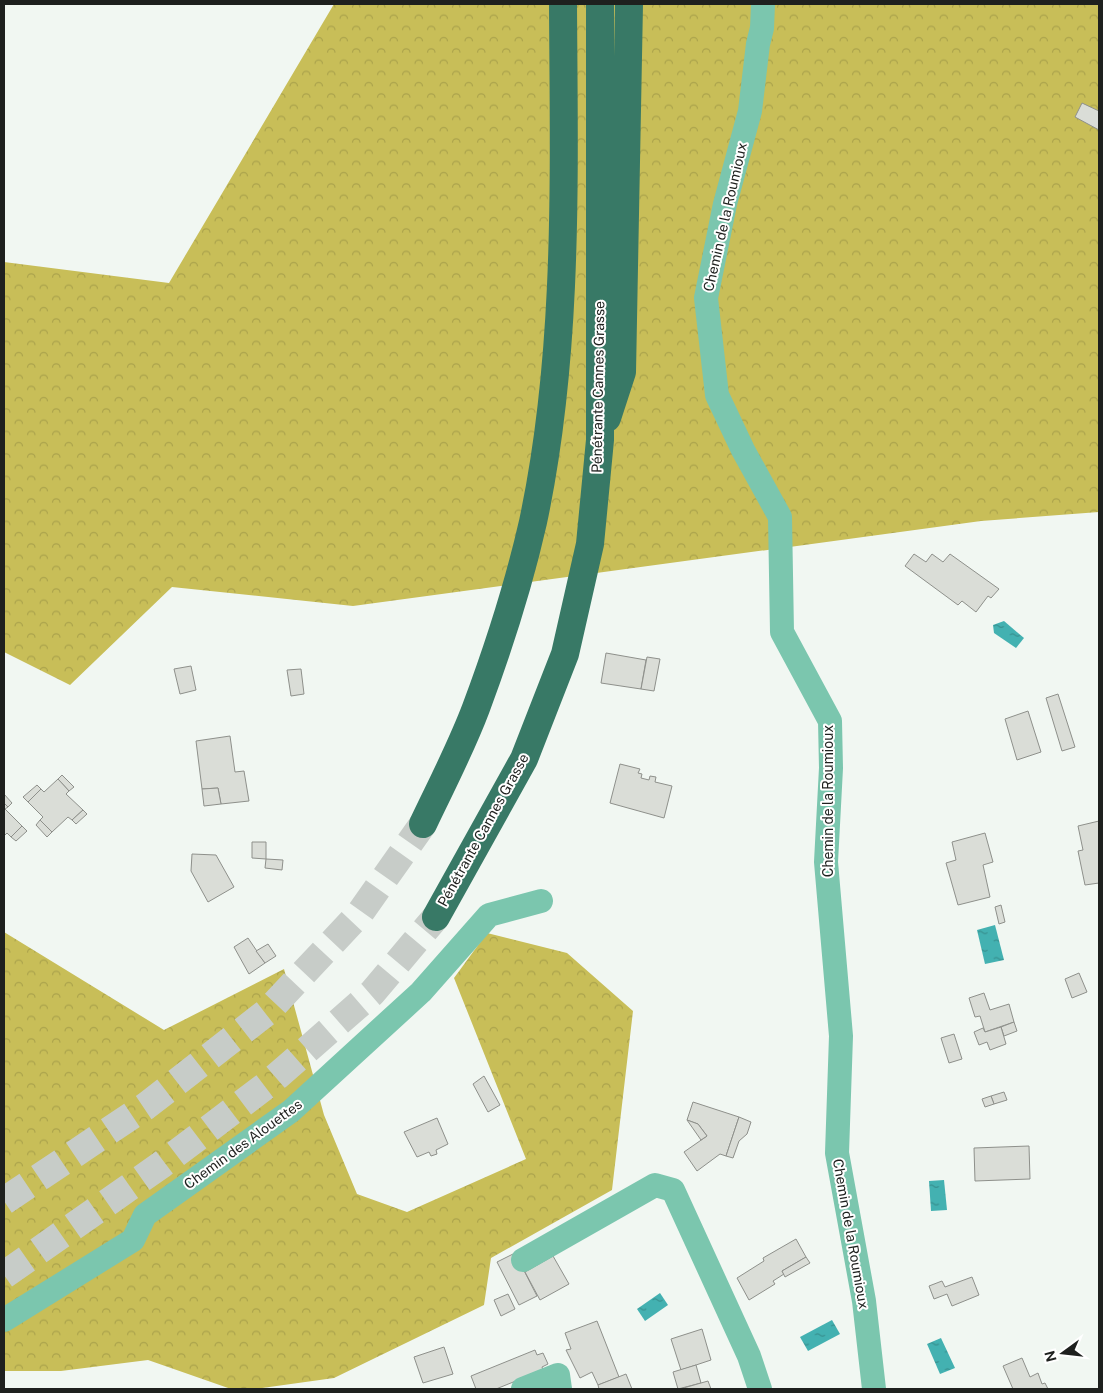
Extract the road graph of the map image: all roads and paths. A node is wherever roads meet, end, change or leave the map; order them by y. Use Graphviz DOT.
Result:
graph roads {
  1 [pos="562,4"];
  2 [pos="600,4"];
  3 [pos="629,4"];
  4 [pos="762,4"];
  5 [pos="600,440"];
  6 [pos="423,824"];
  7 [pos="541,901"];
  8 [pos="436,917"];
  9 [pos="523,1260"];
  10 [pos="4,1320"];
  11 [pos="523,1389"];
  12 [pos="560,1389"];
  13 [pos="760,1389"];
  14 [pos="874,1389"];
  1 -- 6 [label="highway"];
  2 -- 5 [label="highway, Pénétrante Cannes Grasse"];
  3 -- 5 [label="highway"];
  4 -- 14 [label="street, Chemin de la Roumioux"];
  5 -- 8 [label="highway, Pénétrante Cannes Grasse"];
  7 -- 10 [label="street, Chemin des Alouettes"];
  9 -- 13 [label="street"];
  11 -- 12 [label="street"];
}
